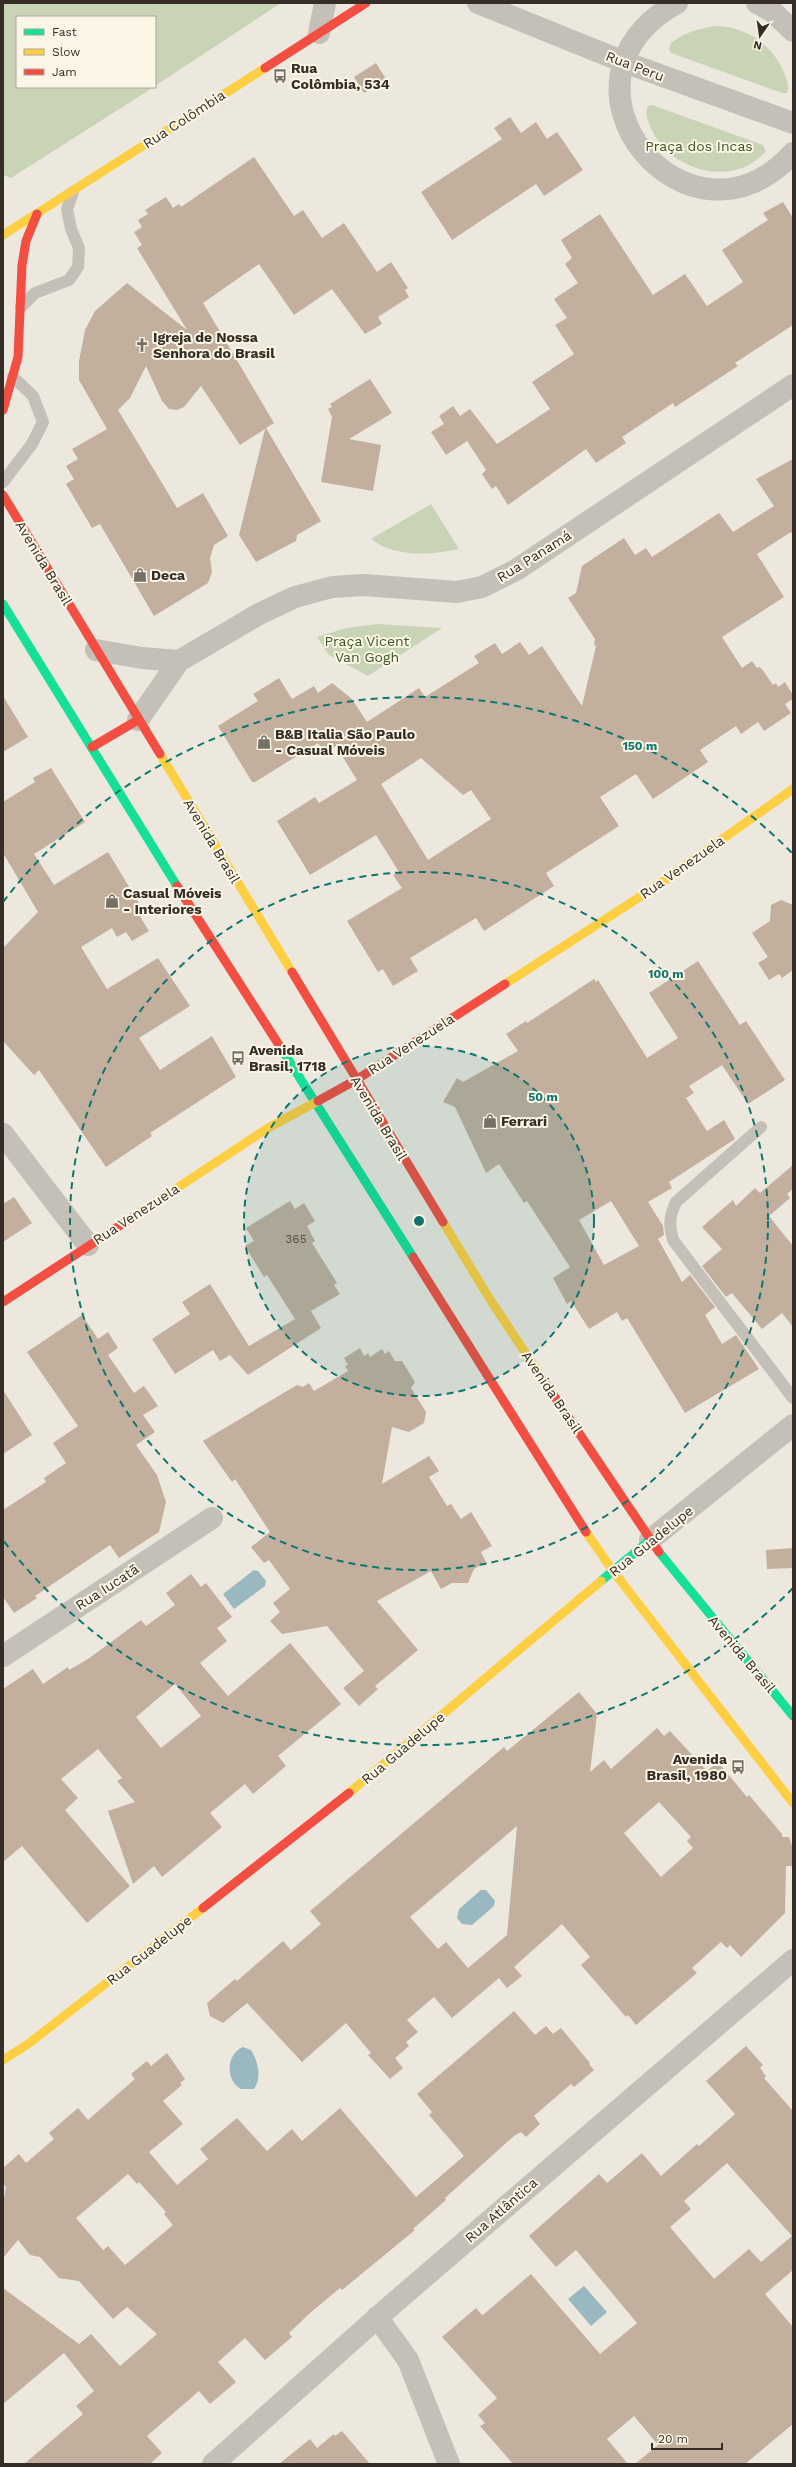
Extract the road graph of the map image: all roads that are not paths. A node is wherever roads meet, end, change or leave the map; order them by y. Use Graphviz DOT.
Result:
graph roads {
  1 [pos="325,3"];
  2 [pos="366,3"];
  3 [pos="478,3"];
  4 [pos="677,3"];
  5 [pos="757,3"];
  6 [pos="793,31"];
  7 [pos="319,33"];
  8 [pos="624,62"];
  9 [pos="793,123"];
  10 [pos="793,153"];
  11 [pos="73,190"];
  12 [pos="36,214"];
  13 [pos="3,234"];
  14 [pos="21,307"];
  15 [pos="13,377"];
  16 [pos="793,385"];
  17 [pos="3,410"];
  18 [pos="3,482"];
  19 [pos="3,495"];
  20 [pos="3,604"];
  21 [pos="96,650"];
  22 [pos="179,660"];
  23 [pos="138,720"];
  24 [pos="92,747"];
  25 [pos="793,790"];
  26 [pos="356,1080"];
  27 [pos="316,1102"];
  28 [pos="761,1127"];
  29 [pos="3,1134"];
  30 [pos="88,1245"];
  31 [pos="3,1302"];
  32 [pos="793,1398"];
  33 [pos="793,1425"];
  34 [pos="212,1518"];
  35 [pos="650,1540"];
  36 [pos="613,1571"];
  37 [pos="3,1656"];
  38 [pos="793,1716"];
  39 [pos="793,1803"];
  40 [pos="793,1960"];
  41 [pos="3,2060"];
  42 [pos="377,2318"];
  43 [pos="213,2464"];
  44 [pos="449,2464"];
  1 -- 7 [label="street"];
  2 -- 7 [label="main road, Rua Colômbia"];
  3 -- 8 [label="street, Rua Peru"];
  4 -- 8 [label="street"];
  5 -- 6 [label="street"];
  7 -- 11 [label="main road, Rua Colômbia"];
  8 -- 9 [label="street, Rua Peru"];
  8 -- 10 [label="street"];
  11 -- 12 [label="main road, Rua Colômbia"];
  11 -- 14 [label="lane"];
  12 -- 13 [label="main road, Rua Colômbia"];
  12 -- 14 [label="main road"];
  14 -- 15 [label="main road"];
  15 -- 17 [label="main road"];
  15 -- 18 [label="lane"];
  16 -- 22 [label="street, Rua Panamá"];
  19 -- 21 [label="main road, Avenida Brasil"];
  20 -- 24 [label="main road"];
  21 -- 22 [label="street"];
  21 -- 23 [label="main road, Avenida Brasil"];
  22 -- 23 [label="street, Rua Panamá"];
  23 -- 24 [label="main road"];
  23 -- 26 [label="main road, Avenida Brasil"];
  24 -- 27 [label="main road"];
  25 -- 26 [label="main road, Rua Venezuela"];
  26 -- 27 [label="main road, Rua Venezuela"];
  26 -- 35 [label="main road, Avenida Brasil"];
  27 -- 30 [label="main road, Rua Venezuela"];
  27 -- 36 [label="main road"];
  28 -- 32 [label="lane"];
  29 -- 30 [label="street"];
  30 -- 31 [label="main road, Rua Venezuela"];
  33 -- 35 [label="street, Rua Guadelupe"];
  34 -- 37 [label="street, Rua Iucatã"];
  35 -- 36 [label="main road, Rua Guadelupe"];
  35 -- 38 [label="main road, Avenida Brasil"];
  36 -- 39 [label="main road"];
  36 -- 41 [label="main road, Rua Guadelupe"];
  40 -- 42 [label="street, Rua Atlântica"];
  42 -- 43 [label="street, Rua Atlântica"];
  42 -- 44 [label="street"];
}
